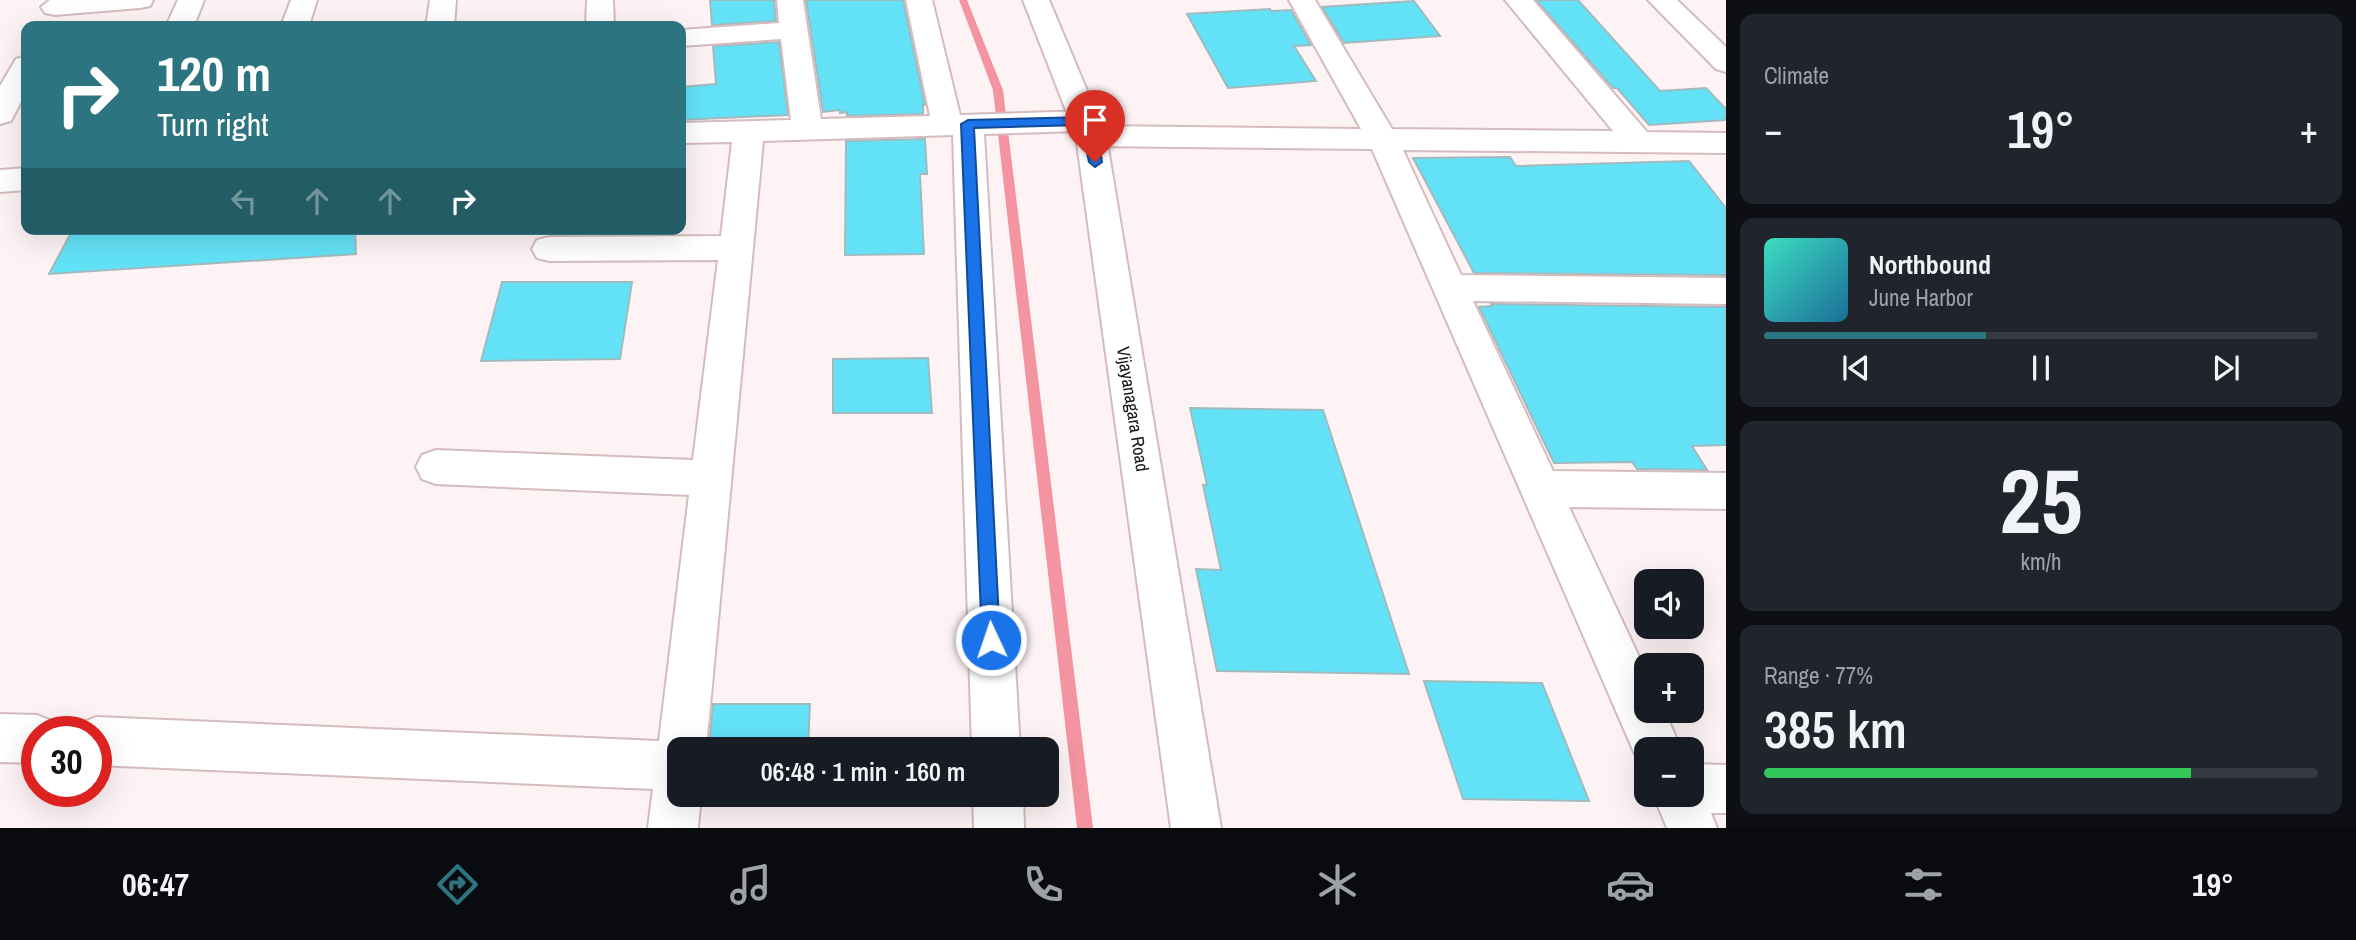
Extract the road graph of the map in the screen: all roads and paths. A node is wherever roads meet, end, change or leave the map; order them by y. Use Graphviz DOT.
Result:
graph roads {
  1 [pos="140,0"];
  2 [pos="191,0"];
  3 [pos="304,0"];
  4 [pos="443,0"];
  5 [pos="600,0"];
  6 [pos="790,0"];
  7 [pos="919,0"];
  8 [pos="1036,0"];
  9 [pos="1302,0"];
  10 [pos="1518,0"];
  11 [pos="1661,0"];
  12 [pos="52,11"];
  13 [pos="182,21"];
  14 [pos="297,21"];
  15 [pos="441,21"];
  16 [pos="600,21"];
  17 [pos="794,30"];
  18 [pos="686,38"];
  19 [pos="1726,63"];
  20 [pos="21,74"];
  21 [pos="0,114"];
  22 [pos="958,124"];
  23 [pos="807,128"];
  24 [pos="1088,128"];
  25 [pos="749,130"];
  26 [pos="686,133"];
  27 [pos="1382,138"];
  28 [pos="1639,142"];
  29 [pos="1726,143"];
  30 [pos="21,179"];
  31 [pos="0,181"];
  32 [pos="737,248"];
  33 [pos="549,249"];
  34 [pos="1449,288"];
  35 [pos="1726,291"];
  36 [pos="436,467"];
  37 [pos="713,478"];
  38 [pos="1540,489"];
  39 [pos="1726,491"];
  40 [pos="0,737"];
  41 [pos="683,737"];
  42 [pos="995,737"];
  43 [pos="1652,737"];
  44 [pos="21,738"];
  45 [pos="112,742"];
  46 [pos="667,765"];
  47 [pos="1704,788"];
  48 [pos="1726,789"];
  49 [pos="675,807"];
  50 [pos="998,807"];
  51 [pos="1683,807"];
  52 [pos="673,828"];
  53 [pos="999,828"];
  54 [pos="1196,828"];
  55 [pos="1692,828"];
  1 -- 12 [label="street"];
  2 -- 13 [label="street"];
  3 -- 14 [label="street"];
  4 -- 15 [label="street"];
  5 -- 16 [label="street"];
  6 -- 17 [label="street"];
  7 -- 22 [label="street"];
  8 -- 24 [label="street, Vijayanagara Road"];
  9 -- 27 [label="street"];
  10 -- 28 [label="street"];
  11 -- 19 [label="street"];
  17 -- 18 [label="street"];
  17 -- 23 [label="street"];
  20 -- 21 [label="street"];
  22 -- 23 [label="street"];
  22 -- 24 [label="street"];
  22 -- 42 [label="street"];
  23 -- 25 [label="street"];
  24 -- 27 [label="street"];
  24 -- 54 [label="street, Vijayanagara Road"];
  25 -- 26 [label="street"];
  25 -- 32 [label="street"];
  27 -- 28 [label="street"];
  27 -- 34 [label="street"];
  28 -- 29 [label="street"];
  30 -- 31 [label="street"];
  32 -- 33 [label="street"];
  32 -- 37 [label="street"];
  34 -- 35 [label="street"];
  34 -- 38 [label="street"];
  36 -- 37 [label="street"];
  37 -- 41 [label="street"];
  38 -- 39 [label="street"];
  38 -- 43 [label="street"];
  40 -- 44 [label="street"];
  45 -- 46 [label="street"];
  47 -- 48 [label="street"];
  49 -- 52 [label="street"];
  50 -- 53 [label="street"];
  51 -- 55 [label="street"];
}
